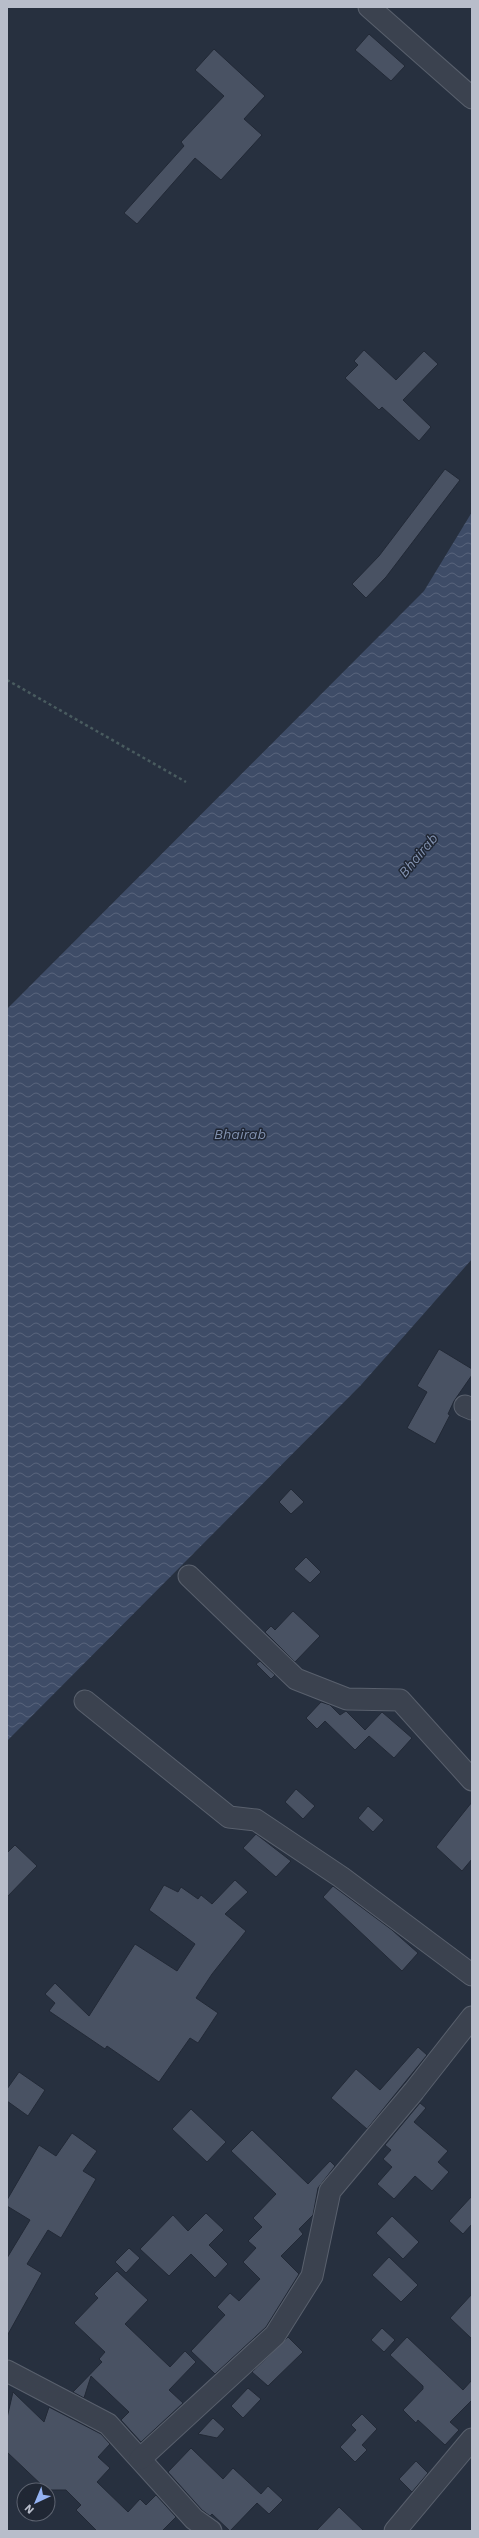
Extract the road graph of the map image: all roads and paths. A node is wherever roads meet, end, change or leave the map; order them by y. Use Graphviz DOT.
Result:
graph roads {
  1 [pos="369,7"];
  2 [pos="472,98"];
  3 [pos="7,680"];
  4 [pos="186,782"];
  5 [pos="189,1576"];
  6 [pos="85,1701"];
  7 [pos="472,1780"];
  8 [pos="472,1975"];
  9 [pos="472,2017"];
  10 [pos="7,2371"];
  11 [pos="472,2439"];
  12 [pos="140,2459"];
  13 [pos="211,2531"];
  14 [pos="395,2531"];
  1 -- 2 [label="street"];
  3 -- 4 [label="path"];
  5 -- 7 [label="street"];
  6 -- 8 [label="street"];
  9 -- 12 [label="street"];
  10 -- 12 [label="street"];
  11 -- 14 [label="street"];
  12 -- 13 [label="street"];
}
